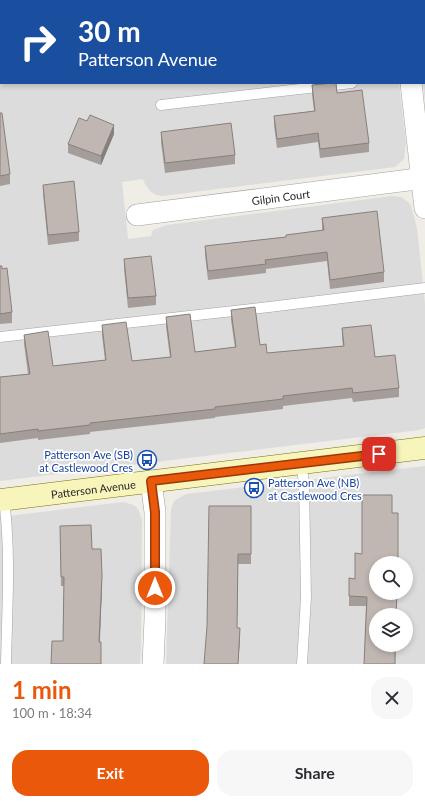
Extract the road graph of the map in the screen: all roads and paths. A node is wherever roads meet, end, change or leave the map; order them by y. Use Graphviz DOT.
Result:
graph roads {
  1 [pos="343,84"];
  2 [pos="411,84"];
  3 [pos="161,105"];
  4 [pos="423,178"];
  5 [pos="425,208"];
  6 [pos="137,215"];
  7 [pos="425,288"];
  8 [pos="0,338"];
  9 [pos="425,448"];
  10 [pos="301,463"];
  11 [pos="151,481"];
  12 [pos="2,500"];
  13 [pos="6,664"];
  14 [pos="153,664"];
  15 [pos="302,664"];
  1 -- 3 [label="lane"];
  2 -- 4 [label="street"];
  4 -- 5 [label="street"];
  4 -- 6 [label="street, Gilpin Court"];
  7 -- 8 [label="lane"];
  9 -- 10 [label="street, Patterson Avenue"];
  10 -- 11 [label="street, Patterson Avenue"];
  10 -- 15 [label="lane"];
  11 -- 12 [label="street, Patterson Avenue"];
  11 -- 14 [label="street"];
  12 -- 13 [label="lane"];
}
